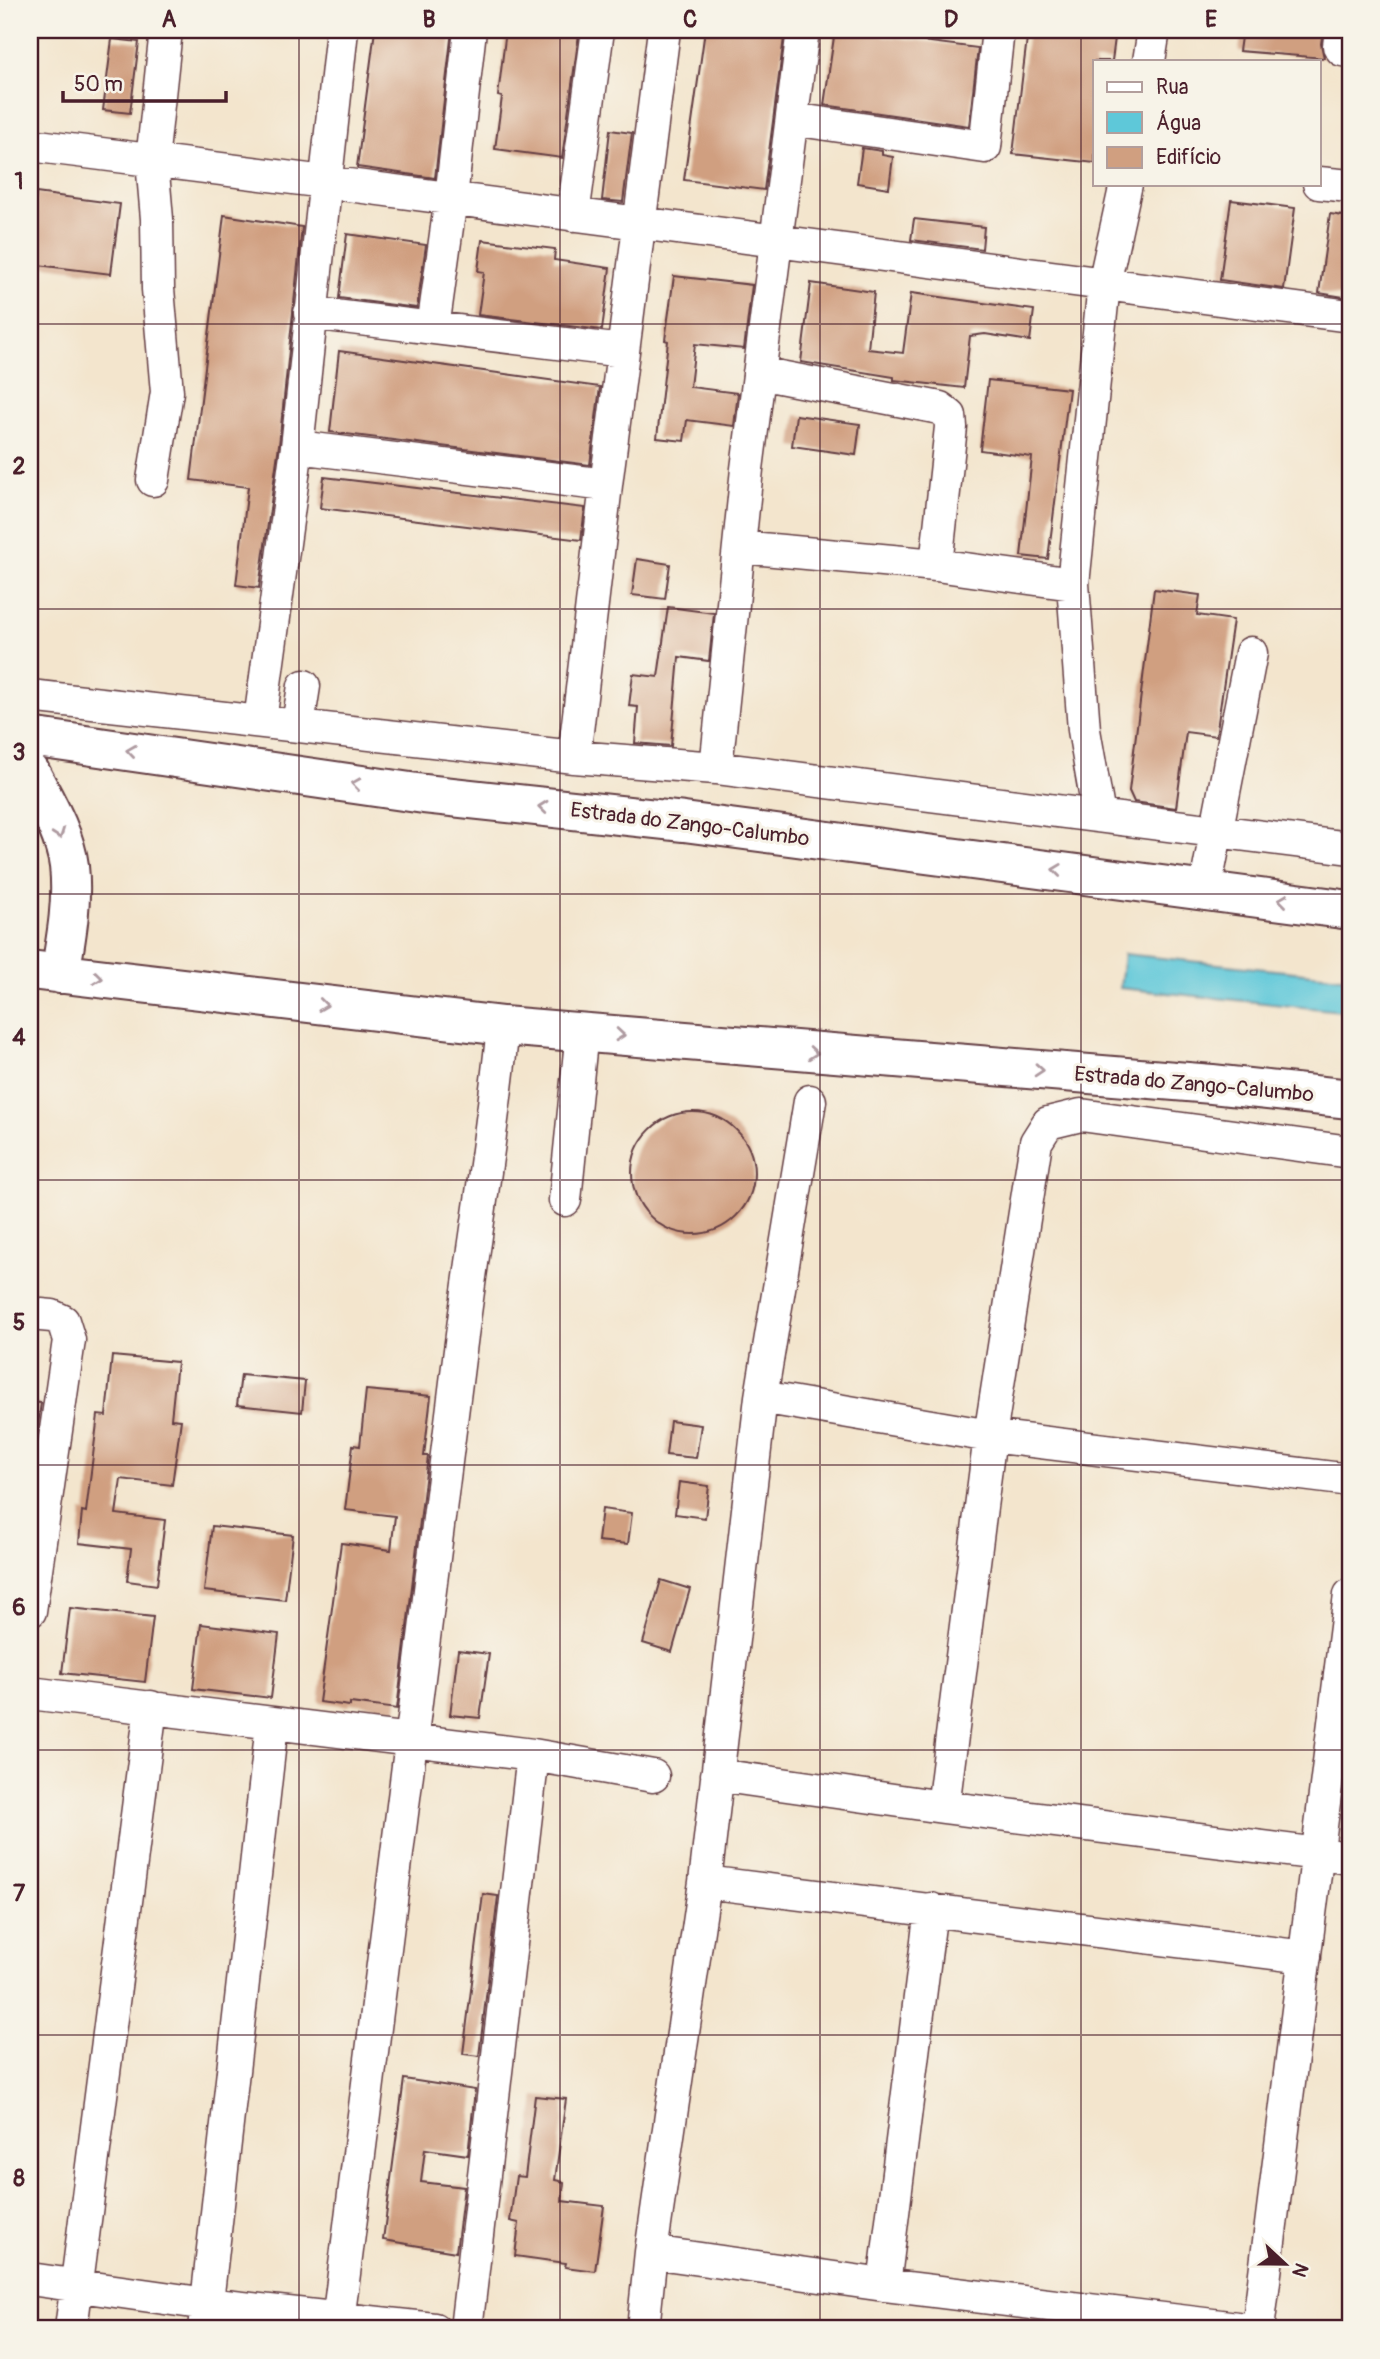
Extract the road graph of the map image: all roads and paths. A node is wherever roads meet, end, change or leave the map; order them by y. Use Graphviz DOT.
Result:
graph roads {
  1 [pos="166,30"];
  2 [pos="342,30"];
  3 [pos="470,30"];
  4 [pos="598,30"];
  5 [pos="664,30"];
  6 [pos="803,30"];
  7 [pos="998,30"];
  8 [pos="1154,30"];
  9 [pos="1341,30"];
  10 [pos="1350,51"];
  11 [pos="1149,60"];
  12 [pos="792,119"];
  13 [pos="30,145"];
  14 [pos="152,161"];
  15 [pos="325,182"];
  16 [pos="1320,183"];
  17 [pos="1126,186"];
  18 [pos="1350,186"];
  19 [pos="451,198"];
  20 [pos="573,215"];
  21 [pos="641,224"];
  22 [pos="778,242"];
  23 [pos="1104,284"];
  24 [pos="310,313"];
  25 [pos="1350,316"];
  26 [pos="433,328"];
  27 [pos="623,351"];
  28 [pos="759,373"];
  29 [pos="297,447"];
  30 [pos="153,480"];
  31 [pos="606,485"];
  32 [pos="740,547"];
  33 [pos="936,565"];
  34 [pos="1073,584"];
  35 [pos="1251,653"];
  36 [pos="304,686"];
  37 [pos="30,696"];
  38 [pos="562,718"];
  39 [pos="260,721"];
  40 [pos="298,725"];
  41 [pos="30,737"];
  42 [pos="565,756"];
  43 [pos="716,768"];
  44 [pos="30,772"];
  45 [pos="1099,816"];
  46 [pos="1217,830"];
  47 [pos="1350,848"];
  48 [pos="1205,890"];
  49 [pos="1348,908"];
  50 [pos="45,972"];
  51 [pos="503,1026"];
  52 [pos="582,1031"];
  53 [pos="1350,1100"];
  54 [pos="810,1101"];
  55 [pos="1350,1152"];
  56 [pos="565,1200"];
  57 [pos="30,1314"];
  58 [pos="761,1397"];
  59 [pos="990,1436"];
  60 [pos="1350,1480"];
  61 [pos="1350,1595"];
  62 [pos="30,1611"];
  63 [pos="30,1693"];
  64 [pos="151,1707"];
  65 [pos="272,1724"];
  66 [pos="413,1740"];
  67 [pos="533,1755"];
  68 [pos="717,1775"];
  69 [pos="653,1776"];
  70 [pos="943,1807"];
  71 [pos="1319,1854"];
  72 [pos="1350,1858"];
  73 [pos="705,1882"];
  74 [pos="931,1909"];
  75 [pos="1305,1957"];
  76 [pos="651,2252"];
  77 [pos="30,2279"];
  78 [pos="884,2285"];
  79 [pos="76,2286"];
  80 [pos="206,2317"];
  81 [pos="338,2325"];
  82 [pos="71,2329"];
  83 [pos="434,2329"];
  84 [pos="466,2329"];
  85 [pos="643,2329"];
  86 [pos="1246,2329"];
  87 [pos="1258,2329"];
  1 -- 14 [label="street"];
  2 -- 15 [label="street"];
  3 -- 19 [label="street"];
  4 -- 20 [label="street"];
  5 -- 21 [label="street"];
  6 -- 12 [label="street"];
  7 -- 12 [label="street"];
  8 -- 11 [label="street"];
  9 -- 10 [label="street"];
  12 -- 22 [label="street"];
  13 -- 14 [label="street"];
  14 -- 15 [label="street"];
  14 -- 30 [label="street"];
  15 -- 19 [label="street"];
  15 -- 24 [label="street"];
  16 -- 18 [label="street"];
  17 -- 23 [label="street"];
  19 -- 20 [label="street"];
  19 -- 26 [label="street"];
  20 -- 21 [label="street"];
  21 -- 22 [label="street"];
  21 -- 27 [label="street"];
  22 -- 23 [label="street"];
  22 -- 28 [label="street"];
  23 -- 25 [label="street"];
  23 -- 34 [label="street"];
  24 -- 26 [label="street"];
  24 -- 29 [label="street"];
  26 -- 27 [label="street"];
  27 -- 31 [label="street"];
  28 -- 32 [label="street"];
  28 -- 33 [label="street"];
  29 -- 31 [label="street"];
  29 -- 39 [label="street"];
  31 -- 42 [label="street"];
  32 -- 33 [label="street"];
  32 -- 43 [label="street"];
  33 -- 34 [label="street"];
  34 -- 45 [label="street"];
  35 -- 46 [label="street"];
  36 -- 40 [label="street"];
  37 -- 39 [label="street"];
  38 -- 42 [label="street"];
  39 -- 40 [label="street"];
  40 -- 42 [label="street"];
  48 -- 41 [label="main road, Estrada do Zango-Calumbo, one-way"];
  42 -- 43 [label="street"];
  43 -- 45 [label="street"];
  44 -- 50 [label="main road, one-way"];
  45 -- 46 [label="street"];
  46 -- 47 [label="street"];
  46 -- 48 [label="street"];
  49 -- 48 [label="main road, Estrada do Zango-Calumbo, one-way"];
  50 -- 51 [label="main road, Estrada do Zango-Calumbo, one-way"];
  51 -- 52 [label="main road, Estrada do Zango-Calumbo"];
  51 -- 66 [label="street"];
  52 -- 53 [label="main road, Estrada do Zango-Calumbo, one-way"];
  52 -- 56 [label="street"];
  54 -- 58 [label="street"];
  55 -- 59 [label="street"];
  57 -- 62 [label="street"];
  58 -- 59 [label="street"];
  58 -- 68 [label="street"];
  59 -- 60 [label="street"];
  59 -- 70 [label="street"];
  61 -- 71 [label="street"];
  63 -- 64 [label="street"];
  64 -- 65 [label="street"];
  64 -- 79 [label="street"];
  65 -- 66 [label="street"];
  65 -- 80 [label="street"];
  66 -- 67 [label="street"];
  66 -- 81 [label="street"];
  67 -- 69 [label="street"];
  67 -- 84 [label="street"];
  68 -- 70 [label="street"];
  68 -- 73 [label="street"];
  70 -- 71 [label="street"];
  71 -- 72 [label="street"];
  71 -- 75 [label="street"];
  73 -- 74 [label="street"];
  73 -- 76 [label="street"];
  74 -- 75 [label="street"];
  74 -- 78 [label="street"];
  75 -- 87 [label="street"];
  76 -- 78 [label="street"];
  76 -- 85 [label="street"];
  77 -- 79 [label="street"];
  78 -- 86 [label="street"];
  79 -- 80 [label="street"];
  79 -- 82 [label="street"];
  80 -- 81 [label="street"];
  81 -- 83 [label="street"];
}
